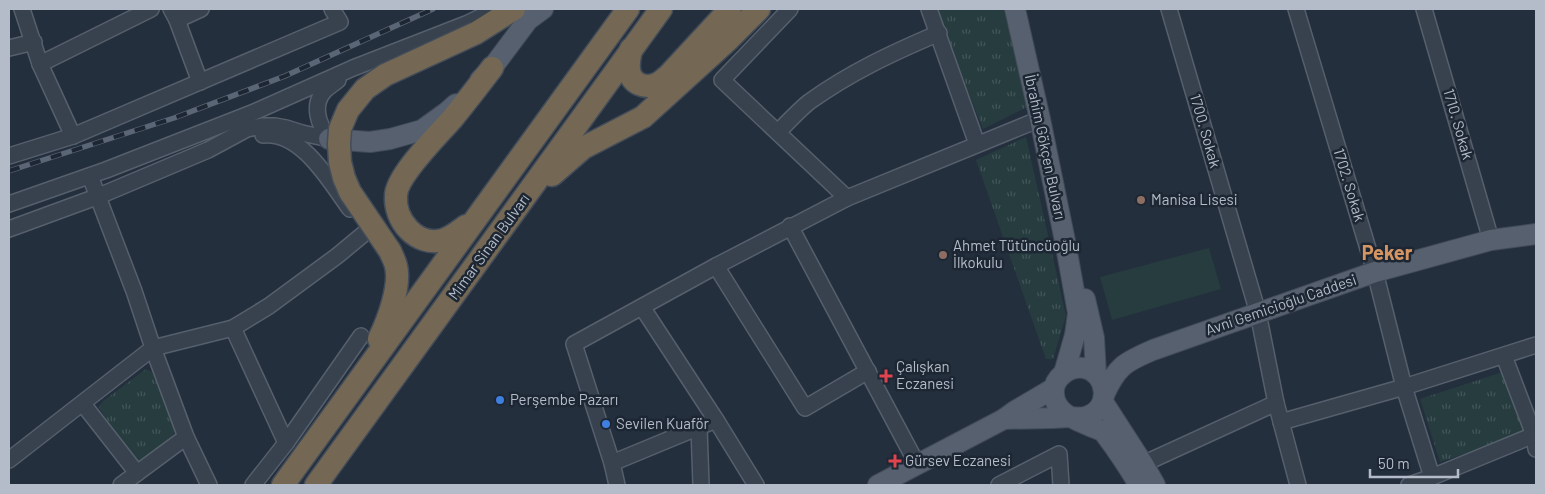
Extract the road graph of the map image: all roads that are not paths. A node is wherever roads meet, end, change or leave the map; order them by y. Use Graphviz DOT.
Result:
graph roads {
  1 [pos="22,9"];
  2 [pos="151,9"];
  3 [pos="201,9"];
  4 [pos="332,9"];
  5 [pos="499,9"];
  6 [pos="514,9"];
  7 [pos="543,9"];
  8 [pos="628,9"];
  9 [pos="660,9"];
  10 [pos="730,9"];
  11 [pos="758,9"];
  12 [pos="768,9"];
  13 [pos="790,9"];
  14 [pos="929,9"];
  15 [pos="1015,9"];
  16 [pos="1025,9"];
  17 [pos="1169,9"];
  18 [pos="1296,9"];
  19 [pos="1424,9"];
  20 [pos="174,14"];
  21 [pos="939,33"];
  22 [pos="34,42"];
  23 [pos="9,48"];
  24 [pos="631,49"];
  25 [pos="40,64"];
  26 [pos="353,68"];
  27 [pos="492,68"];
  28 [pos="200,82"];
  29 [pos="1040,119"];
  30 [pos="778,132"];
  31 [pos="73,136"];
  32 [pos="329,139"];
  33 [pos="601,139"];
  34 [pos="978,144"];
  35 [pos="208,150"];
  36 [pos="9,156"];
  37 [pos="90,176"];
  38 [pos="98,196"];
  39 [pos="847,198"];
  40 [pos="9,204"];
  41 [pos="520,204"];
  42 [pos="475,219"];
  43 [pos="790,226"];
  44 [pos="9,229"];
  45 [pos="366,232"];
  46 [pos="1536,234"];
  47 [pos="1491,240"];
  48 [pos="716,266"];
  49 [pos="1375,272"];
  50 [pos="642,307"];
  51 [pos="1258,314"];
  52 [pos="388,318"];
  53 [pos="233,328"];
  54 [pos="361,336"];
  55 [pos="1536,345"];
  56 [pos="153,348"];
  57 [pos="1504,356"];
  58 [pos="868,371"];
  59 [pos="1096,374"];
  60 [pos="1059,381"];
  61 [pos="358,383"];
  62 [pos="1404,387"];
  63 [pos="1104,398"];
  64 [pos="1276,403"];
  65 [pos="83,404"];
  66 [pos="1071,417"];
  67 [pos="1004,419"];
  68 [pos="716,420"];
  69 [pos="1280,422"];
  70 [pos="699,427"];
  71 [pos="186,437"];
  72 [pos="1535,442"];
  73 [pos="286,443"];
  74 [pos="9,460"];
  75 [pos="612,463"];
  76 [pos="917,464"];
  77 [pos="1143,464"];
  78 [pos="137,473"];
  79 [pos="1432,477"];
  80 [pos="121,485"];
  81 [pos="208,485"];
  82 [pos="253,485"];
  83 [pos="283,485"];
  84 [pos="316,485"];
  85 [pos="617,485"];
  86 [pos="701,485"];
  87 [pos="756,485"];
  88 [pos="878,485"];
  89 [pos="999,485"];
  90 [pos="1061,485"];
  91 [pos="1139,485"];
  92 [pos="1154,485"];
  93 [pos="1298,485"];
  94 [pos="1408,485"];
  1 -- 22 [label="street"];
  2 -- 25 [label="street"];
  3 -- 20 [label="street"];
  4 -- 28 [label="street"];
  5 -- 26 [label="street"];
  6 -- 52 [label="highway, bridge"];
  7 -- 27 [label="main road"];
  8 -- 42 [label="highway"];
  9 -- 24 [label="highway, Mimar Sinan Bulvarı"];
  10 -- 24 [label="highway"];
  11 -- 33 [label="highway"];
  12 -- 33 [label="highway"];
  13 -- 30 [label="street"];
  14 -- 21 [label="street"];
  15 -- 29 [label="main road, İbrahim Gökçen Bulvarı"];
  16 -- 59 [label="main road, İbrahim Gökçen Bulvarı"];
  17 -- 51 [label="street, 1700. Sokak"];
  18 -- 49 [label="street, 1702. Sokak"];
  19 -- 47 [label="street, 1710. Sokak"];
  20 -- 28 [label="street"];
  21 -- 30 [label="street"];
  21 -- 34 [label="street"];
  22 -- 23 [label="street"];
  22 -- 25 [label="street"];
  24 -- 41 [label="highway, Mimar Sinan Bulvarı"];
  25 -- 31 [label="street"];
  26 -- 32 [label="street"];
  26 -- 37 [label="street"];
  27 -- 32 [label="main road"];
  27 -- 42 [label="highway"];
  28 -- 31 [label="street"];
  29 -- 34 [label="street"];
  29 -- 60 [label="main road, İbrahim Gökçen Bulvarı"];
  30 -- 39 [label="street"];
  31 -- 36 [label="street"];
  32 -- 35 [label="street"];
  33 -- 41 [label="highway"];
  34 -- 39 [label="street"];
  35 -- 38 [label="street"];
  35 -- 45 [label="street"];
  37 -- 38 [label="street"];
  37 -- 40 [label="street"];
  38 -- 44 [label="street"];
  38 -- 56 [label="street"];
  39 -- 43 [label="street"];
  41 -- 84 [label="highway, Mimar Sinan Bulvarı"];
  42 -- 61 [label="highway"];
  43 -- 48 [label="street"];
  43 -- 58 [label="street"];
  45 -- 52 [label="street"];
  45 -- 53 [label="street"];
  46 -- 47 [label="main road, Avni Gemicioğlu Caddesi"];
  47 -- 49 [label="main road, Avni Gemicioğlu Caddesi"];
  48 -- 50 [label="street"];
  48 -- 58 [label="street"];
  49 -- 51 [label="main road, Avni Gemicioğlu Caddesi"];
  49 -- 62 [label="street, 1702. Sokak"];
  50 -- 68 [label="street"];
  50 -- 75 [label="street"];
  51 -- 63 [label="main road, Avni Gemicioğlu Caddesi"];
  51 -- 64 [label="street, 1700. Sokak"];
  52 -- 61 [label="highway"];
  53 -- 56 [label="street"];
  53 -- 73 [label="street"];
  54 -- 73 [label="street"];
  55 -- 57 [label="street"];
  56 -- 65 [label="street"];
  56 -- 71 [label="street"];
  57 -- 62 [label="street"];
  57 -- 72 [label="street"];
  58 -- 76 [label="street"];
  59 -- 60 [label="main road"];
  59 -- 63 [label="main road"];
  60 -- 66 [label="main road"];
  60 -- 67 [label="main road"];
  61 -- 83 [label="highway"];
  62 -- 69 [label="street"];
  62 -- 79 [label="street, 1702. Sokak"];
  63 -- 66 [label="main road"];
  63 -- 77 [label="main road"];
  64 -- 69 [label="street, 1700. Sokak"];
  64 -- 77 [label="street"];
  65 -- 74 [label="street"];
  65 -- 78 [label="street"];
  66 -- 67 [label="main road"];
  66 -- 91 [label="main road"];
  67 -- 76 [label="main road"];
  68 -- 70 [label="street"];
  68 -- 87 [label="street"];
  69 -- 93 [label="street, 1700. Sokak"];
  70 -- 75 [label="street"];
  70 -- 86 [label="street"];
  71 -- 78 [label="street"];
  71 -- 81 [label="street"];
  72 -- 79 [label="street"];
  73 -- 82 [label="street"];
  75 -- 85 [label="street"];
  76 -- 88 [label="main road"];
  77 -- 92 [label="main road"];
  78 -- 80 [label="street"];
  79 -- 94 [label="street"];
  89 -- 90 [label="street"];
}
